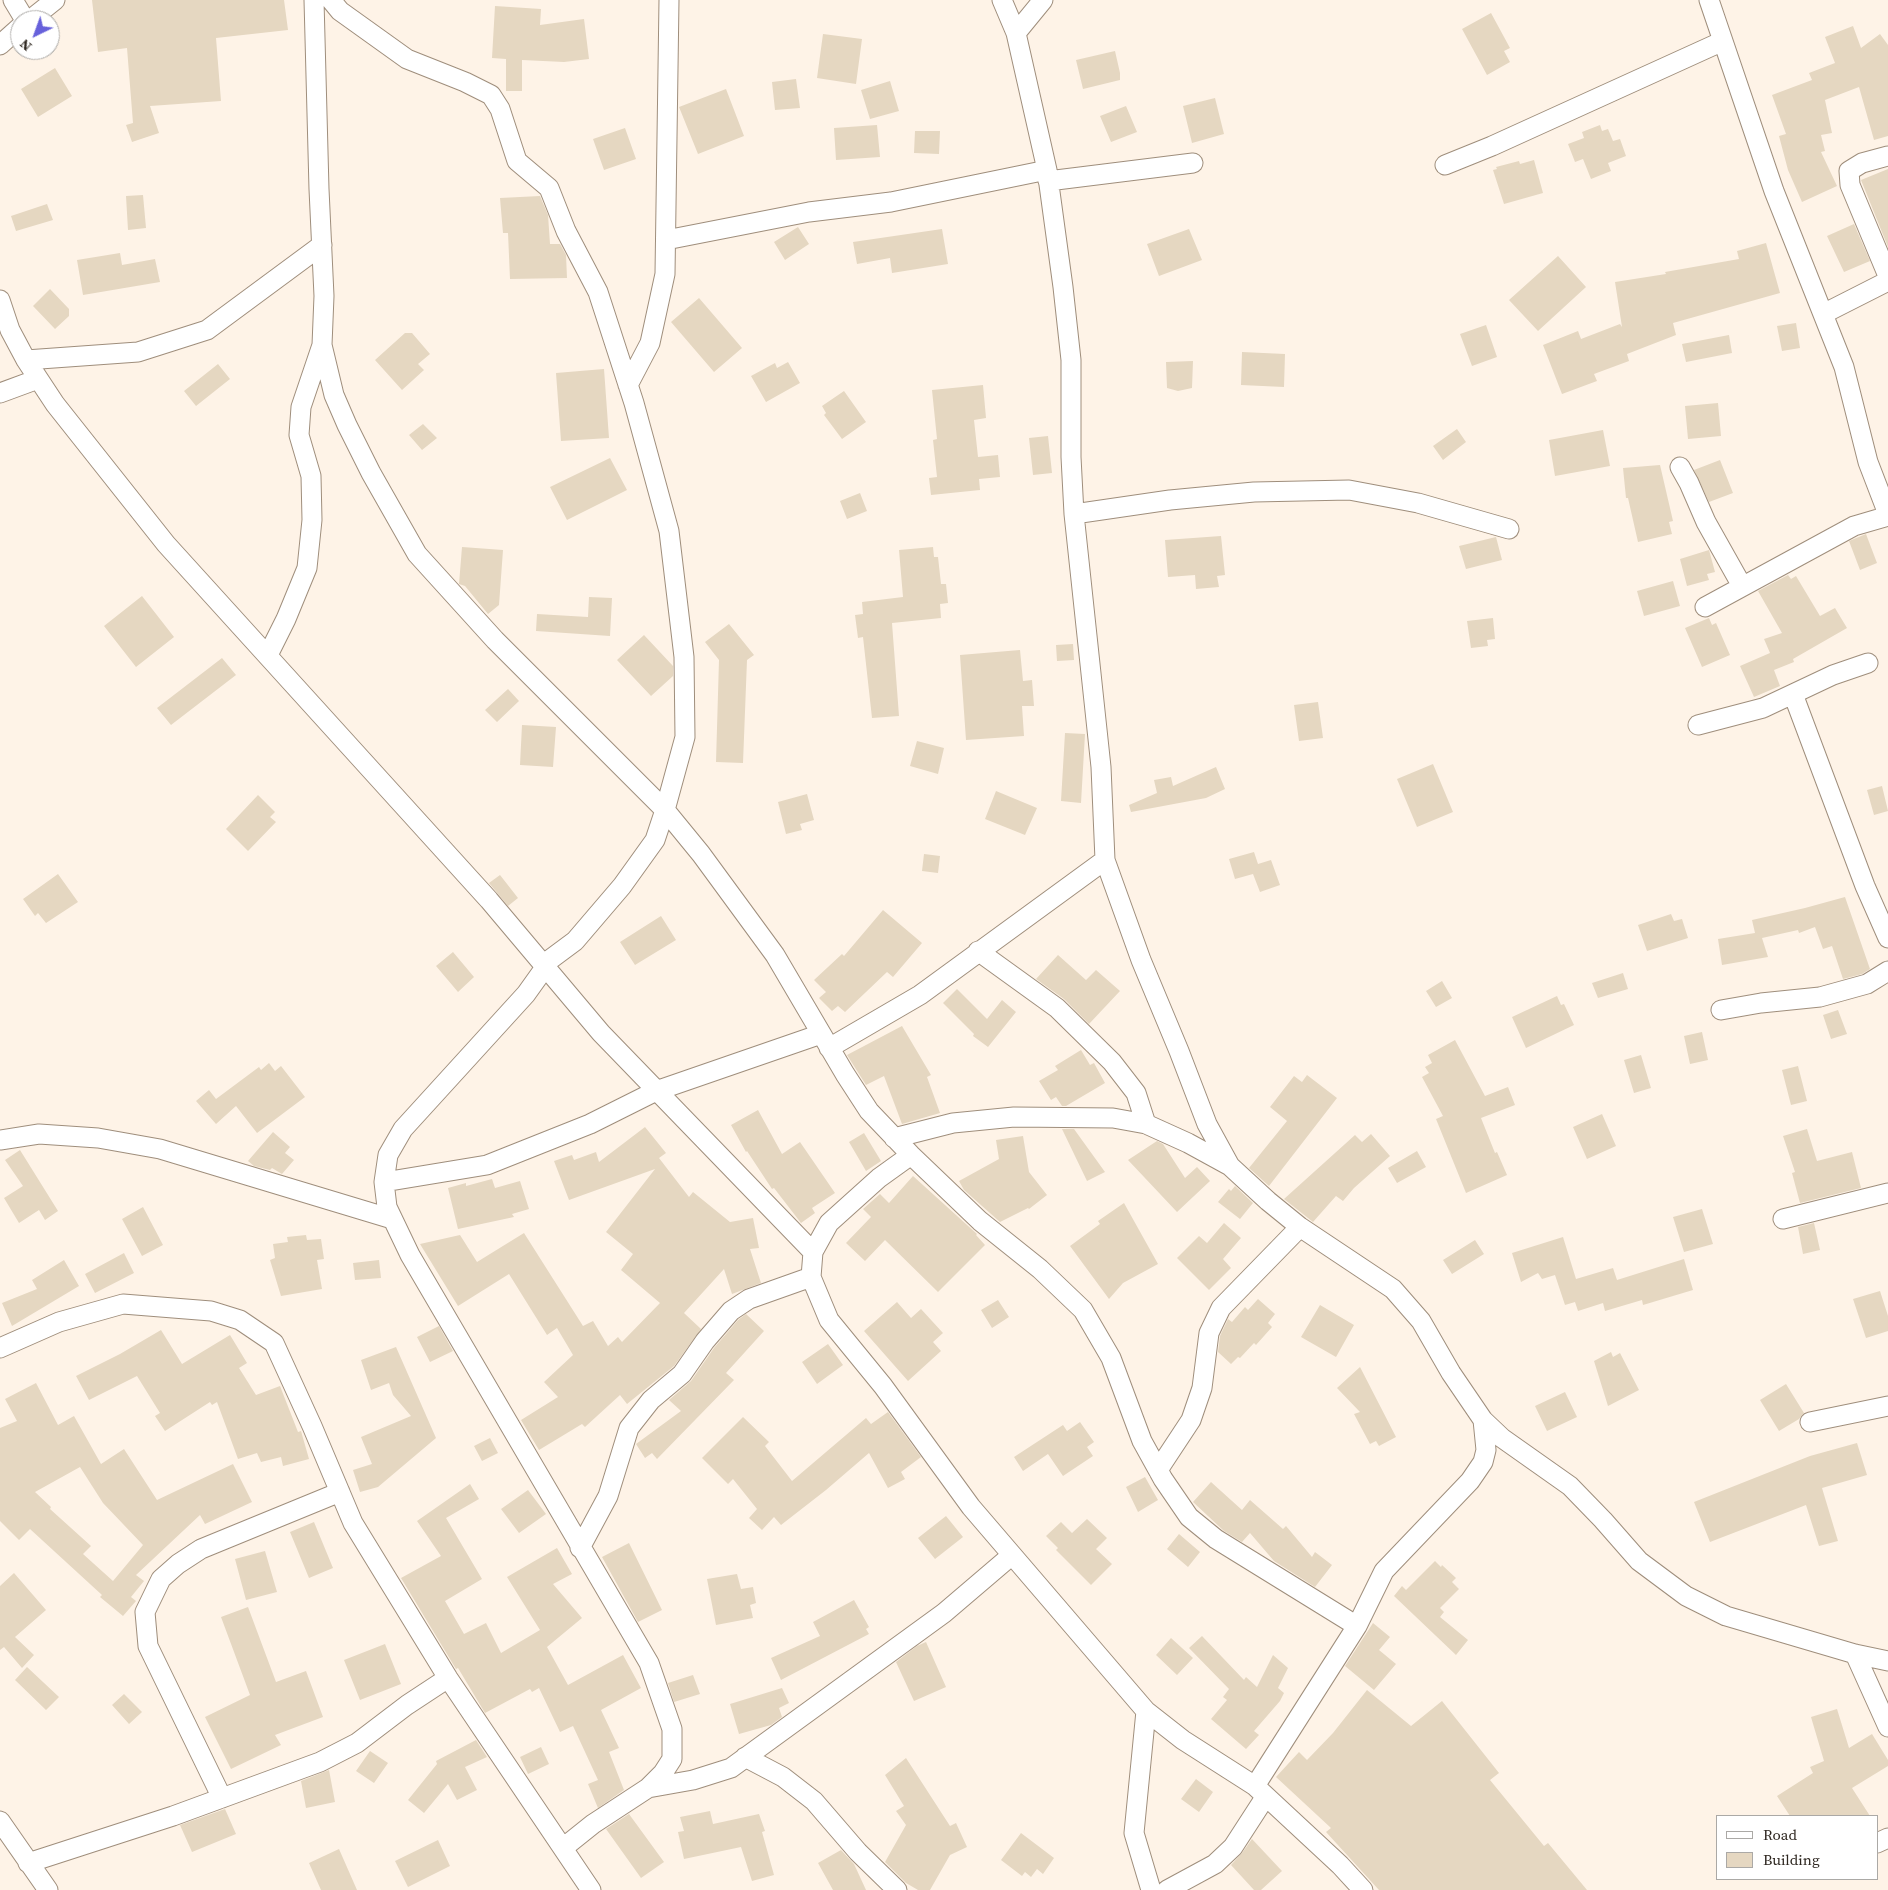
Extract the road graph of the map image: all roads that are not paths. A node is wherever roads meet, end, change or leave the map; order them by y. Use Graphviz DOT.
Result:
graph roads {
  1 [pos="55,0"];
  2 [pos="314,0"];
  3 [pos="331,0"];
  4 [pos="669,0"];
  5 [pos="1002,0"];
  6 [pos="1043,0"];
  7 [pos="1709,0"];
  8 [pos="42,10"];
  9 [pos="1016,33"];
  10 [pos="10,36"];
  11 [pos="1722,41"];
  12 [pos="0,46"];
  13 [pos="1888,156"];
  14 [pos="1193,163"];
  15 [pos="1445,165"];
  16 [pos="1048,176"];
  17 [pos="666,240"];
  18 [pos="322,245"];
  19 [pos="1888,276"];
  20 [pos="1888,281"];
  21 [pos="0,300"];
  22 [pos="1822,314"];
  23 [pos="322,345"];
  24 [pos="26,360"];
  25 [pos="38,379"];
  26 [pos="628,385"];
  27 [pos="0,393"];
  28 [pos="1680,467"];
  29 [pos="1074,514"];
  30 [pos="1888,515"];
  31 [pos="1509,529"];
  32 [pos="1742,586"];
  33 [pos="1705,607"];
  34 [pos="268,655"];
  35 [pos="1868,663"];
  36 [pos="1793,694"];
  37 [pos="1698,725"];
  38 [pos="665,810"];
  39 [pos="1105,860"];
  40 [pos="1888,938"];
  41 [pos="978,952"];
  42 [pos="545,965"];
  43 [pos="1888,970"];
  44 [pos="1720,1010"];
  45 [pos="825,1041"];
  46 [pos="656,1091"];
  47 [pos="1146,1124"];
  48 [pos="894,1138"];
  49 [pos="0,1140"];
  50 [pos="911,1155"];
  51 [pos="1230,1166"];
  52 [pos="384,1182"];
  53 [pos="1888,1194"];
  54 [pos="392,1219"];
  55 [pos="1783,1219"];
  56 [pos="1300,1227"];
  57 [pos="813,1252"];
  58 [pos="811,1276"];
  59 [pos="1,1343"];
  60 [pos="1888,1406"];
  61 [pos="1483,1420"];
  62 [pos="1810,1422"];
  63 [pos="1158,1470"];
  64 [pos="340,1492"];
  65 [pos="580,1548"];
  66 [pos="1012,1555"];
  67 [pos="1357,1626"];
  68 [pos="1855,1654"];
  69 [pos="1888,1661"];
  70 [pos="448,1678"];
  71 [pos="1146,1711"];
  72 [pos="1888,1727"];
  73 [pos="746,1757"];
  74 [pos="648,1788"];
  75 [pos="1261,1791"];
  76 [pos="222,1798"];
  77 [pos="0,1821"];
  78 [pos="563,1848"];
  79 [pos="28,1863"];
  80 [pos="48,1890"];
  81 [pos="591,1890"];
  82 [pos="897,1890"];
  83 [pos="1151,1890"];
  84 [pos="1167,1890"];
  85 [pos="1363,1890"];
  1 -- 8 [label="street"];
  2 -- 18 [label="street"];
  3 -- 26 [label="street"];
  4 -- 17 [label="street"];
  5 -- 9 [label="street"];
  6 -- 9 [label="street"];
  7 -- 11 [label="street"];
  9 -- 16 [label="street"];
  10 -- 12 [label="street"];
  11 -- 15 [label="street"];
  11 -- 22 [label="street"];
  13 -- 19 [label="street"];
  14 -- 16 [label="street"];
  16 -- 17 [label="street"];
  16 -- 29 [label="street"];
  17 -- 26 [label="street"];
  18 -- 23 [label="street"];
  18 -- 24 [label="street"];
  20 -- 22 [label="street"];
  21 -- 24 [label="street"];
  22 -- 30 [label="street"];
  23 -- 34 [label="street"];
  23 -- 38 [label="street"];
  24 -- 25 [label="street"];
  25 -- 27 [label="street"];
  25 -- 34 [label="street"];
  26 -- 38 [label="street"];
  28 -- 32 [label="street"];
  29 -- 31 [label="street"];
  29 -- 39 [label="street"];
  30 -- 32 [label="street"];
  32 -- 33 [label="street"];
  34 -- 42 [label="street"];
  35 -- 36 [label="street"];
  36 -- 37 [label="street"];
  36 -- 40 [label="street"];
  38 -- 42 [label="street"];
  38 -- 45 [label="street"];
  39 -- 41 [label="street"];
  39 -- 51 [label="street"];
  41 -- 45 [label="street"];
  41 -- 47 [label="street"];
  42 -- 46 [label="street"];
  42 -- 52 [label="street"];
  43 -- 44 [label="street"];
  45 -- 46 [label="street"];
  45 -- 48 [label="street"];
  46 -- 52 [label="street"];
  46 -- 57 [label="street"];
  47 -- 48 [label="street"];
  47 -- 51 [label="street"];
  48 -- 50 [label="street"];
  49 -- 54 [label="street"];
  50 -- 57 [label="street"];
  50 -- 63 [label="street"];
  51 -- 56 [label="street"];
  52 -- 54 [label="street"];
  53 -- 55 [label="street"];
  54 -- 65 [label="street"];
  56 -- 61 [label="street"];
  56 -- 63 [label="street"];
  57 -- 58 [label="street"];
  58 -- 65 [label="street"];
  58 -- 66 [label="street"];
  59 -- 64 [label="street"];
  60 -- 62 [label="street"];
  61 -- 67 [label="street"];
  61 -- 68 [label="street"];
  63 -- 67 [label="street"];
  64 -- 70 [label="street"];
  64 -- 76 [label="street"];
  65 -- 74 [label="street"];
  66 -- 71 [label="street"];
  66 -- 73 [label="street"];
  67 -- 75 [label="street"];
  68 -- 69 [label="street"];
  68 -- 72 [label="street"];
  70 -- 76 [label="street"];
  70 -- 78 [label="street"];
  71 -- 75 [label="street"];
  71 -- 83 [label="street"];
  73 -- 74 [label="street"];
  73 -- 82 [label="street"];
  74 -- 78 [label="street"];
  75 -- 84 [label="street"];
  75 -- 85 [label="street"];
  76 -- 79 [label="street"];
  77 -- 79 [label="street"];
  78 -- 81 [label="street"];
  79 -- 80 [label="street"];
}
